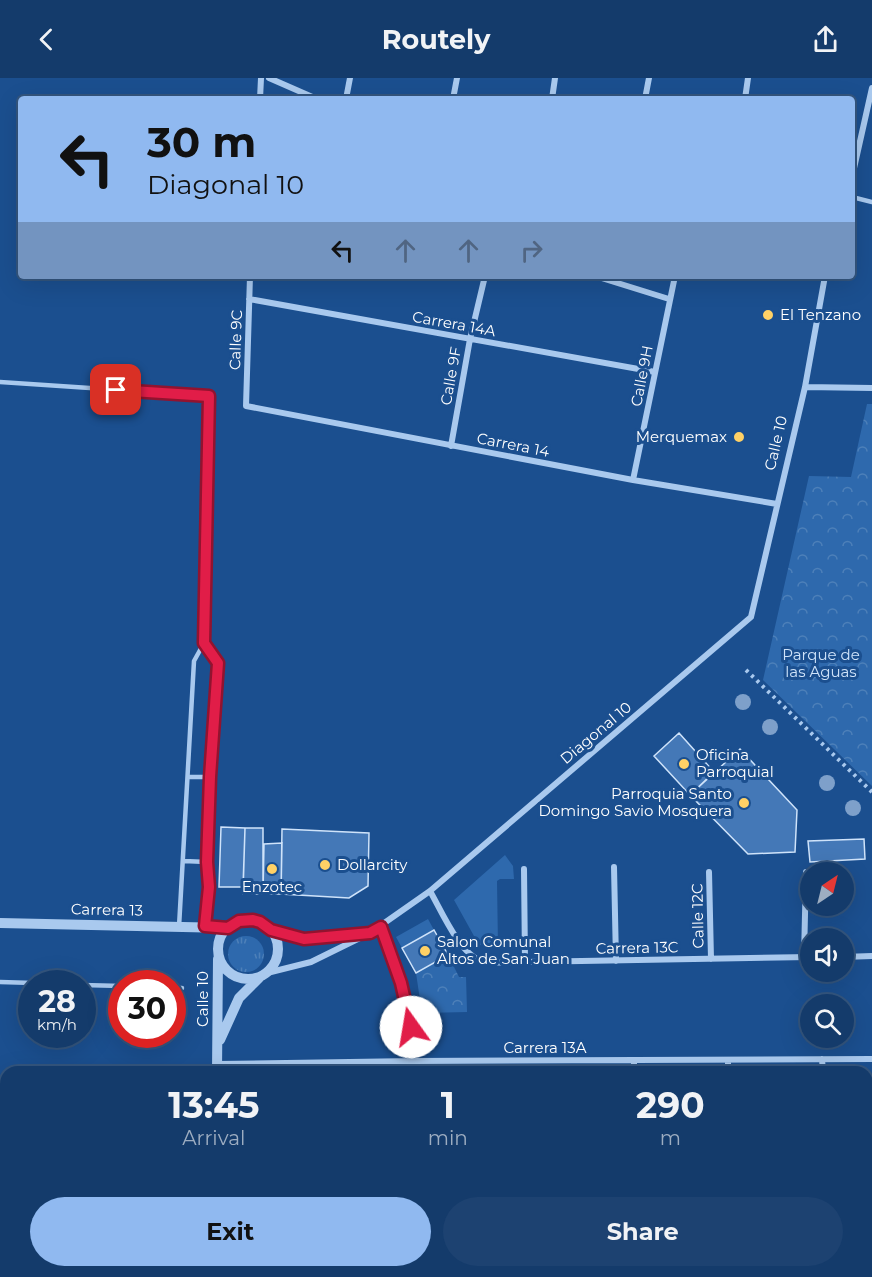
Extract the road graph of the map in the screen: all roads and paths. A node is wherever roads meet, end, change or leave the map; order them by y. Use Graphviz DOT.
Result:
graph roads {
  1 [pos="261,78"];
  2 [pos="268,78"];
  3 [pos="350,78"];
  4 [pos="457,78"];
  5 [pos="555,78"];
  6 [pos="649,78"];
  7 [pos="748,78"];
  8 [pos="872,88"];
  9 [pos="260,96"];
  10 [pos="310,96"];
  11 [pos="347,96"];
  12 [pos="454,96"];
  13 [pos="552,96"];
  14 [pos="646,96"];
  15 [pos="745,96"];
  16 [pos="855,164"];
  17 [pos="855,198"];
  18 [pos="872,202"];
  19 [pos="250,279"];
  20 [pos="484,279"];
  21 [pos="605,279"];
  22 [pos="674,279"];
  23 [pos="824,279"];
  24 [pos="249,299"];
  25 [pos="669,299"];
  26 [pos="470,339"];
  27 [pos="655,372"];
  28 [pos="0,382"];
  29 [pos="805,387"];
  30 [pos="872,388"];
  31 [pos="246,406"];
  32 [pos="450,446"];
  33 [pos="633,480"];
  34 [pos="777,504"];
  35 [pos="751,616"];
  36 [pos="204,643"];
  37 [pos="746,670"];
  38 [pos="188,777"];
  39 [pos="210,777"];
  40 [pos="872,792"];
  41 [pos="184,861"];
  42 [pos="207,862"];
  43 [pos="614,867"];
  44 [pos="524,868"];
  45 [pos="709,872"];
  46 [pos="430,891"];
  47 [pos="0,923"];
  48 [pos="209,926"];
  49 [pos="179,927"];
  50 [pos="381,927"];
  51 [pos="228,928"];
  52 [pos="271,930"];
  53 [pos="370,933"];
  54 [pos="220,939"];
  55 [pos="218,952"];
  56 [pos="872,956"];
  57 [pos="800,957"];
  58 [pos="854,957"];
  59 [pos="711,959"];
  60 [pos="616,961"];
  61 [pos="525,962"];
  62 [pos="263,976"];
  63 [pos="0,982"];
  64 [pos="18,983"];
  65 [pos="218,1046"];
  66 [pos="822,1059"];
  67 [pos="872,1059"];
  68 [pos="634,1060"];
  69 [pos="728,1060"];
  70 [pos="413,1061"];
  71 [pos="321,1064"];
  72 [pos="218,1066"];
  73 [pos="270,1066"];
  74 [pos="413,1066"];
  75 [pos="634,1066"];
  76 [pos="728,1066"];
  77 [pos="823,1066"];
  1 -- 9 [label="street"];
  2 -- 10 [label="street"];
  3 -- 11 [label="street"];
  4 -- 12 [label="street"];
  5 -- 13 [label="street"];
  6 -- 14 [label="street"];
  7 -- 15 [label="street"];
  8 -- 16 [label="street"];
  17 -- 18 [label="lane"];
  19 -- 24 [label="street, Calle 9C"];
  20 -- 26 [label="street, Calle 9F"];
  21 -- 25 [label="street"];
  22 -- 25 [label="street, Calle 9H"];
  23 -- 29 [label="street, Calle 10"];
  24 -- 26 [label="street, Carrera 14A"];
  24 -- 31 [label="street, Calle 9C"];
  25 -- 27 [label="street, Calle 9H"];
  26 -- 27 [label="street, Carrera 14A"];
  26 -- 32 [label="street, Calle 9F"];
  27 -- 33 [label="street, Calle 9H"];
  28 -- 36 [label="lane"];
  29 -- 30 [label="street"];
  29 -- 34 [label="street, Calle 10"];
  31 -- 32 [label="street, Carrera 14"];
  32 -- 33 [label="street, Carrera 14"];
  33 -- 34 [label="street, Carrera 14"];
  34 -- 35 [label="street, Calle 10"];
  35 -- 46 [label="street, Diagonal 10"];
  36 -- 38 [label="lane"];
  36 -- 39 [label="lane"];
  37 -- 40 [label="path"];
  38 -- 39 [label="lane"];
  38 -- 41 [label="lane"];
  39 -- 42 [label="lane"];
  41 -- 42 [label="lane"];
  41 -- 49 [label="lane"];
  42 -- 48 [label="lane"];
  43 -- 60 [label="street"];
  44 -- 61 [label="street"];
  45 -- 59 [label="street, Calle 12C"];
  46 -- 50 [label="street, Diagonal 10"];
  46 -- 61 [label="street, Carrera 13C"];
  47 -- 49 [label="street, Carrera 13"];
  48 -- 49 [label="street, Carrera 13"];
  48 -- 51 [label="street, Carrera 13"];
  48 -- 54 [label="street"];
  50 -- 53 [label="street, Diagonal 10"];
  50 -- 70 [label="street"];
  51 -- 52 [label="street"];
  51 -- 54 [label="street"];
  52 -- 53 [label="street, Diagonal 10"];
  52 -- 62 [label="street"];
  53 -- 62 [label="street, Diagonal 10"];
  54 -- 55 [label="street"];
  55 -- 62 [label="street"];
  55 -- 65 [label="street, Calle 10"];
  56 -- 58 [label="street"];
  57 -- 59 [label="street, Carrera 13C"];
  59 -- 60 [label="street, Carrera 13C"];
  60 -- 61 [label="street, Carrera 13C"];
  62 -- 65 [label="street, Calle 10"];
  63 -- 64 [label="lane"];
  65 -- 72 [label="street, Calle 10"];
  66 -- 67 [label="street, Carrera 13A"];
  66 -- 69 [label="street, Carrera 13A"];
  66 -- 77 [label="street"];
  68 -- 69 [label="street, Carrera 13A"];
  68 -- 70 [label="street, Carrera 13A"];
  68 -- 75 [label="street"];
  69 -- 76 [label="street"];
  70 -- 71 [label="street, Carrera 13A"];
  70 -- 74 [label="street"];
  71 -- 73 [label="street, Carrera 13A"];
}
